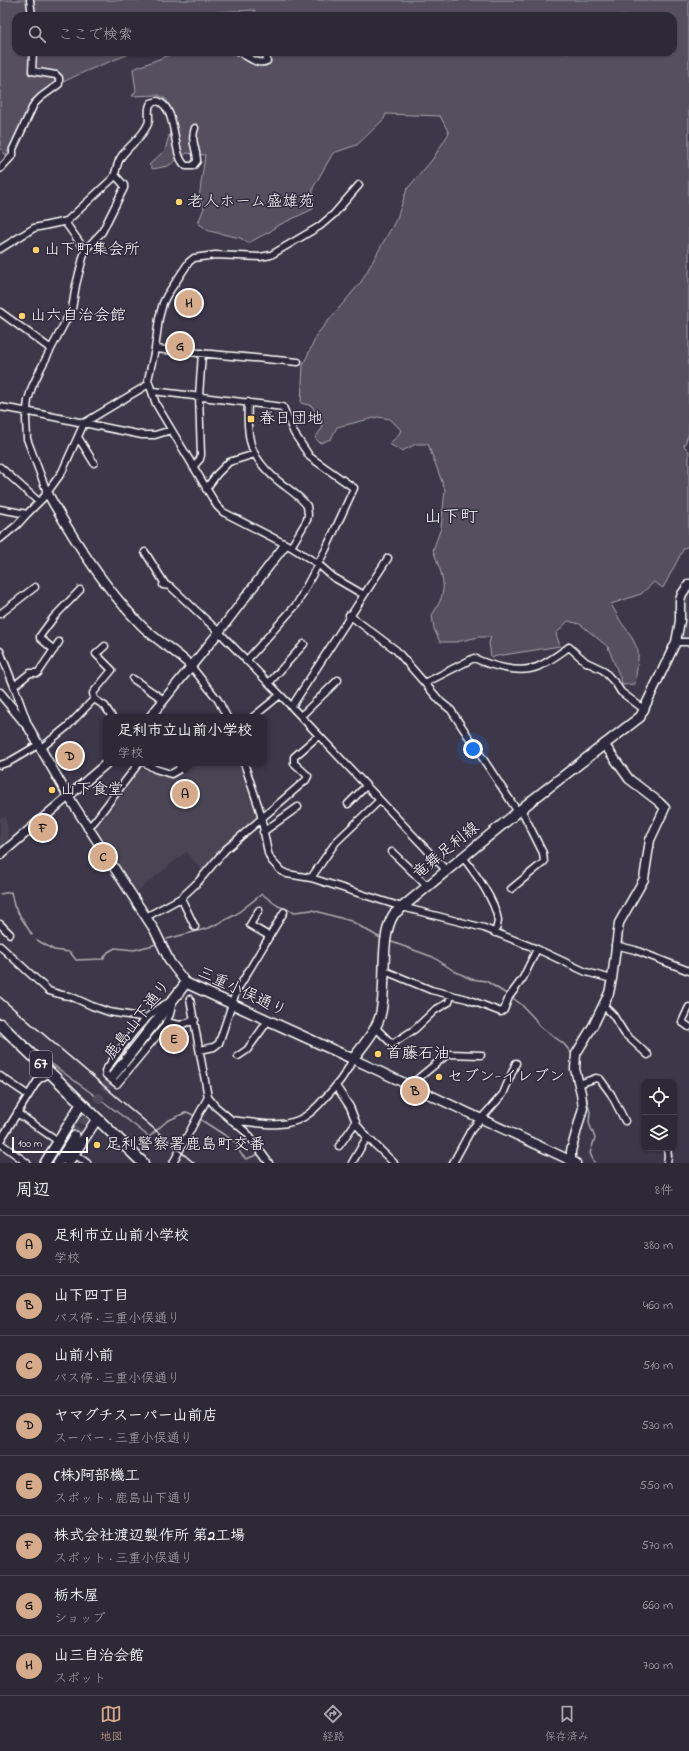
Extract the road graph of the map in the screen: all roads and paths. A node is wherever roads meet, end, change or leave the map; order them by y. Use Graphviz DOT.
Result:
graph roads {
  1 [pos="30,0"];
  2 [pos="32,12"];
  3 [pos="33,56"];
  4 [pos="247,56"];
  5 [pos="266,56"];
  6 [pos="195,128"];
  7 [pos="0,169"];
  8 [pos="116,175"];
  9 [pos="359,185"];
  10 [pos="65,222"];
  11 [pos="0,249"];
  12 [pos="85,250"];
  13 [pos="0,312"];
  14 [pos="51,349"];
  15 [pos="155,349"];
  16 [pos="202,353"];
  17 [pos="298,362"];
  18 [pos="149,384"];
  19 [pos="153,391"];
  20 [pos="199,396"];
  21 [pos="248,402"];
  22 [pos="0,407"];
  23 [pos="27,412"];
  24 [pos="84,423"];
  25 [pos="171,430"];
  26 [pos="78,437"];
  27 [pos="255,454"];
  28 [pos="94,463"];
  29 [pos="0,467"];
  30 [pos="193,467"];
  31 [pos="206,489"];
  32 [pos="47,492"];
  33 [pos="39,502"];
  34 [pos="0,509"];
  35 [pos="27,514"];
  36 [pos="0,539"];
  37 [pos="288,546"];
  38 [pos="145,552"];
  39 [pos="388,558"];
  40 [pos="318,564"];
  41 [pos="689,584"];
  42 [pos="36,587"];
  43 [pos="80,590"];
  44 [pos="364,594"];
  45 [pos="0,614"];
  46 [pos="350,615"];
  47 [pos="219,632"];
  48 [pos="59,642"];
  49 [pos="676,642"];
  50 [pos="689,642"];
  51 [pos="304,644"];
  52 [pos="105,646"];
  53 [pos="54,650"];
  54 [pos="0,651"];
  55 [pos="246,661"];
  56 [pos="191,666"];
  57 [pos="132,679"];
  58 [pos="338,680"];
  59 [pos="269,683"];
  60 [pos="425,683"];
  61 [pos="14,686"];
  62 [pos="0,693"];
  63 [pos="280,695"];
  64 [pos="94,699"];
  65 [pos="164,700"];
  66 [pos="291,706"];
  67 [pos="642,713"];
  68 [pos="110,714"];
  69 [pos="152,714"];
  70 [pos="225,714"];
  71 [pos="257,714"];
  72 [pos="301,716"];
  73 [pos="29,728"];
  74 [pos="318,736"];
  75 [pos="604,744"];
  76 [pos="39,747"];
  77 [pos="0,765"];
  78 [pos="103,766"];
  79 [pos="137,766"];
  80 [pos="150,766"];
  81 [pos="182,766"];
  82 [pos="245,766"];
  83 [pos="366,786"];
  84 [pos="68,796"];
  85 [pos="380,800"];
  86 [pos="348,804"];
  87 [pos="298,807"];
  88 [pos="519,810"];
  89 [pos="261,818"];
  90 [pos="87,828"];
  91 [pos="263,832"];
  92 [pos="392,852"];
  93 [pos="0,855"];
  94 [pos="463,857"];
  95 [pos="446,870"];
  96 [pos="311,878"];
  97 [pos="427,886"];
  98 [pos="511,889"];
  99 [pos="181,898"];
  100 [pos="402,907"];
  101 [pos="260,910"];
  102 [pos="284,912"];
  103 [pos="146,917"];
  104 [pos="0,924"];
  105 [pos="195,927"];
  106 [pos="495,933"];
  107 [pos="10,934"];
  108 [pos="269,936"];
  109 [pos="615,945"];
  110 [pos="0,946"];
  111 [pos="537,949"];
  112 [pos="385,971"];
  113 [pos="689,971"];
  114 [pos="612,979"];
  115 [pos="186,983"];
  116 [pos="451,996"];
  117 [pos="190,999"];
  118 [pos="172,1001"];
  119 [pos="231,1004"];
  120 [pos="604,1006"];
  121 [pos="689,1007"];
  122 [pos="147,1018"];
  123 [pos="195,1020"];
  124 [pos="268,1021"];
  125 [pos="166,1022"];
  126 [pos="0,1024"];
  127 [pos="689,1027"];
  128 [pos="375,1028"];
  129 [pos="200,1050"];
  130 [pos="481,1055"];
  131 [pos="648,1055"];
  132 [pos="238,1056"];
  133 [pos="353,1060"];
  134 [pos="516,1063"];
  135 [pos="50,1073"];
  136 [pos="0,1076"];
  137 [pos="113,1076"];
  138 [pos="579,1084"];
  139 [pos="410,1085"];
  140 [pos="336,1086"];
  141 [pos="28,1095"];
  142 [pos="208,1097"];
  143 [pos="81,1104"];
  144 [pos="17,1113"];
  145 [pos="97,1119"];
  146 [pos="481,1119"];
  147 [pos="231,1120"];
  148 [pos="624,1121"];
  149 [pos="356,1122"];
  150 [pos="75,1136"];
  151 [pos="367,1137"];
  152 [pos="58,1141"];
  153 [pos="0,1142"];
  154 [pos="340,1146"];
  155 [pos="667,1151"];
  156 [pos="74,1154"];
  157 [pos="573,1162"];
  158 [pos="27,1163"];
  159 [pos="45,1163"];
  160 [pos="58,1163"];
  161 [pos="68,1163"];
  162 [pos="87,1163"];
  163 [pos="143,1163"];
  164 [pos="173,1163"];
  165 [pos="269,1163"];
  166 [pos="352,1163"];
  167 [pos="394,1163"];
  168 [pos="453,1163"];
  169 [pos="667,1163"];
  1 -- 2 [label="street"];
  3 -- 7 [label="street"];
  4 -- 5 [label="street"];
  6 -- 8 [label="street"];
  8 -- 10 [label="street"];
  8 -- 12 [label="street"];
  9 -- 15 [label="street"];
  10 -- 11 [label="street"];
  10 -- 12 [label="street"];
  12 -- 14 [label="street"];
  13 -- 14 [label="street"];
  14 -- 23 [label="street"];
  15 -- 16 [label="street"];
  15 -- 18 [label="street"];
  16 -- 17 [label="street"];
  16 -- 20 [label="street"];
  18 -- 19 [label="street"];
  18 -- 24 [label="street"];
  19 -- 20 [label="street"];
  19 -- 25 [label="street"];
  20 -- 21 [label="street"];
  20 -- 30 [label="street"];
  21 -- 27 [label="street"];
  21 -- 40 [label="street"];
  22 -- 23 [label="street"];
  23 -- 24 [label="street"];
  23 -- 32 [label="street"];
  24 -- 25 [label="street"];
  24 -- 26 [label="street"];
  25 -- 30 [label="street"];
  26 -- 28 [label="street"];
  26 -- 32 [label="street"];
  27 -- 31 [label="street"];
  27 -- 37 [label="street"];
  29 -- 33 [label="street"];
  30 -- 31 [label="street"];
  31 -- 37 [label="street"];
  32 -- 33 [label="street"];
  32 -- 56 [label="street"];
  33 -- 35 [label="street"];
  34 -- 35 [label="street"];
  35 -- 36 [label="street"];
  37 -- 40 [label="street"];
  37 -- 47 [label="street"];
  38 -- 47 [label="street"];
  39 -- 44 [label="street"];
  40 -- 44 [label="street"];
  40 -- 55 [label="street"];
  41 -- 49 [label="street"];
  42 -- 45 [label="street"];
  43 -- 53 [label="street"];
  44 -- 46 [label="street"];
  46 -- 60 [label="street"];
  46 -- 66 [label="street"];
  47 -- 55 [label="street"];
  47 -- 56 [label="street"];
  48 -- 53 [label="street"];
  49 -- 50 [label="street"];
  49 -- 67 [label="street"];
  51 -- 59 [label="street"];
  52 -- 64 [label="street"];
  53 -- 61 [label="street"];
  54 -- 61 [label="street"];
  55 -- 59 [label="street"];
  56 -- 65 [label="street"];
  56 -- 70 [label="street"];
  57 -- 65 [label="street"];
  58 -- 72 [label="street"];
  59 -- 63 [label="street"];
  60 -- 67 [label="street"];
  60 -- 88 [label="street"];
  61 -- 73 [label="street"];
  62 -- 73 [label="street, 三重小俣通り"];
  63 -- 66 [label="street"];
  63 -- 71 [label="street"];
  64 -- 68 [label="street"];
  64 -- 76 [label="street"];
  65 -- 69 [label="street"];
  66 -- 72 [label="street"];
  67 -- 75 [label="main road, 竜舞足利線"];
  72 -- 74 [label="street"];
  73 -- 76 [label="street, 三重小俣通り"];
  74 -- 83 [label="street"];
  74 -- 89 [label="street"];
  75 -- 88 [label="main road, 竜舞足利線"];
  75 -- 109 [label="street"];
  76 -- 77 [label="street"];
  76 -- 84 [label="street, 三重小俣通り"];
  78 -- 84 [label="street"];
  79 -- 90 [label="street"];
  80 -- 81 [label="street"];
  82 -- 89 [label="street"];
  83 -- 85 [label="street"];
  83 -- 86 [label="street"];
  84 -- 90 [label="street, 三重小俣通り"];
  84 -- 93 [label="street"];
  85 -- 95 [label="street"];
  85 -- 96 [label="street"];
  87 -- 91 [label="street"];
  88 -- 94 [label="main road, 竜舞足利線"];
  88 -- 98 [label="street"];
  89 -- 91 [label="street"];
  89 -- 99 [label="street"];
  90 -- 103 [label="street, 三重小俣通り"];
  91 -- 96 [label="street"];
  92 -- 97 [label="street"];
  94 -- 95 [label="main road, 竜舞足利線"];
  94 -- 106 [label="street"];
  95 -- 97 [label="main road, 竜舞足利線"];
  96 -- 100 [label="street"];
  97 -- 100 [label="main road, 竜舞足利線"];
  99 -- 103 [label="street"];
  99 -- 105 [label="street"];
  100 -- 106 [label="street"];
  100 -- 112 [label="main road, 竜舞足利線"];
  101 -- 108 [label="street"];
  102 -- 108 [label="street"];
  103 -- 115 [label="street, 三重小俣通り"];
  104 -- 107 [label="street"];
  106 -- 111 [label="street"];
  108 -- 119 [label="street"];
  109 -- 113 [label="street"];
  109 -- 114 [label="street"];
  110 -- 122 [label="street"];
  111 -- 114 [label="street"];
  111 -- 116 [label="street"];
  112 -- 116 [label="street"];
  112 -- 128 [label="main road, 竜舞足利線"];
  114 -- 120 [label="street"];
  115 -- 118 [label="main road, 鹿島山下通り"];
  115 -- 119 [label="main road, 三重小俣通り"];
  116 -- 128 [label="street"];
  117 -- 123 [label="street"];
  118 -- 122 [label="street"];
  118 -- 125 [label="street"];
  118 -- 137 [label="main road, 鹿島山下通り"];
  119 -- 124 [label="main road, 三重小俣通り"];
  119 -- 129 [label="street"];
  120 -- 131 [label="street"];
  120 -- 138 [label="street"];
  121 -- 127 [label="street"];
  122 -- 125 [label="street"];
  123 -- 125 [label="street"];
  123 -- 129 [label="street"];
  124 -- 132 [label="street"];
  124 -- 133 [label="main road, 三重小俣通り"];
  126 -- 135 [label="main road, 67"];
  128 -- 133 [label="main road, 竜舞足利線"];
  129 -- 142 [label="street"];
  130 -- 139 [label="street"];
  133 -- 139 [label="street, 三重小俣通り"];
  133 -- 140 [label="street"];
  134 -- 146 [label="street"];
  135 -- 141 [label="street"];
  135 -- 143 [label="main road, 67"];
  136 -- 141 [label="street"];
  138 -- 148 [label="street"];
  138 -- 157 [label="street"];
  139 -- 146 [label="street, 三重小俣通り"];
  140 -- 147 [label="street"];
  140 -- 149 [label="street"];
  141 -- 144 [label="street"];
  142 -- 147 [label="street"];
  142 -- 164 [label="street"];
  143 -- 145 [label="main road, 67"];
  143 -- 152 [label="main road"];
  144 -- 152 [label="street"];
  144 -- 153 [label="street"];
  145 -- 156 [label="main road"];
  145 -- 163 [label="main road, 67"];
  146 -- 157 [label="street, 三重小俣通り"];
  146 -- 168 [label="street"];
  147 -- 165 [label="street"];
  149 -- 151 [label="street"];
  149 -- 154 [label="street"];
  150 -- 160 [label="main road"];
  151 -- 166 [label="street"];
  151 -- 167 [label="street"];
  152 -- 159 [label="main road"];
  153 -- 158 [label="street"];
  155 -- 169 [label="street"];
  156 -- 161 [label="main road"];
  156 -- 162 [label="street"];
}
